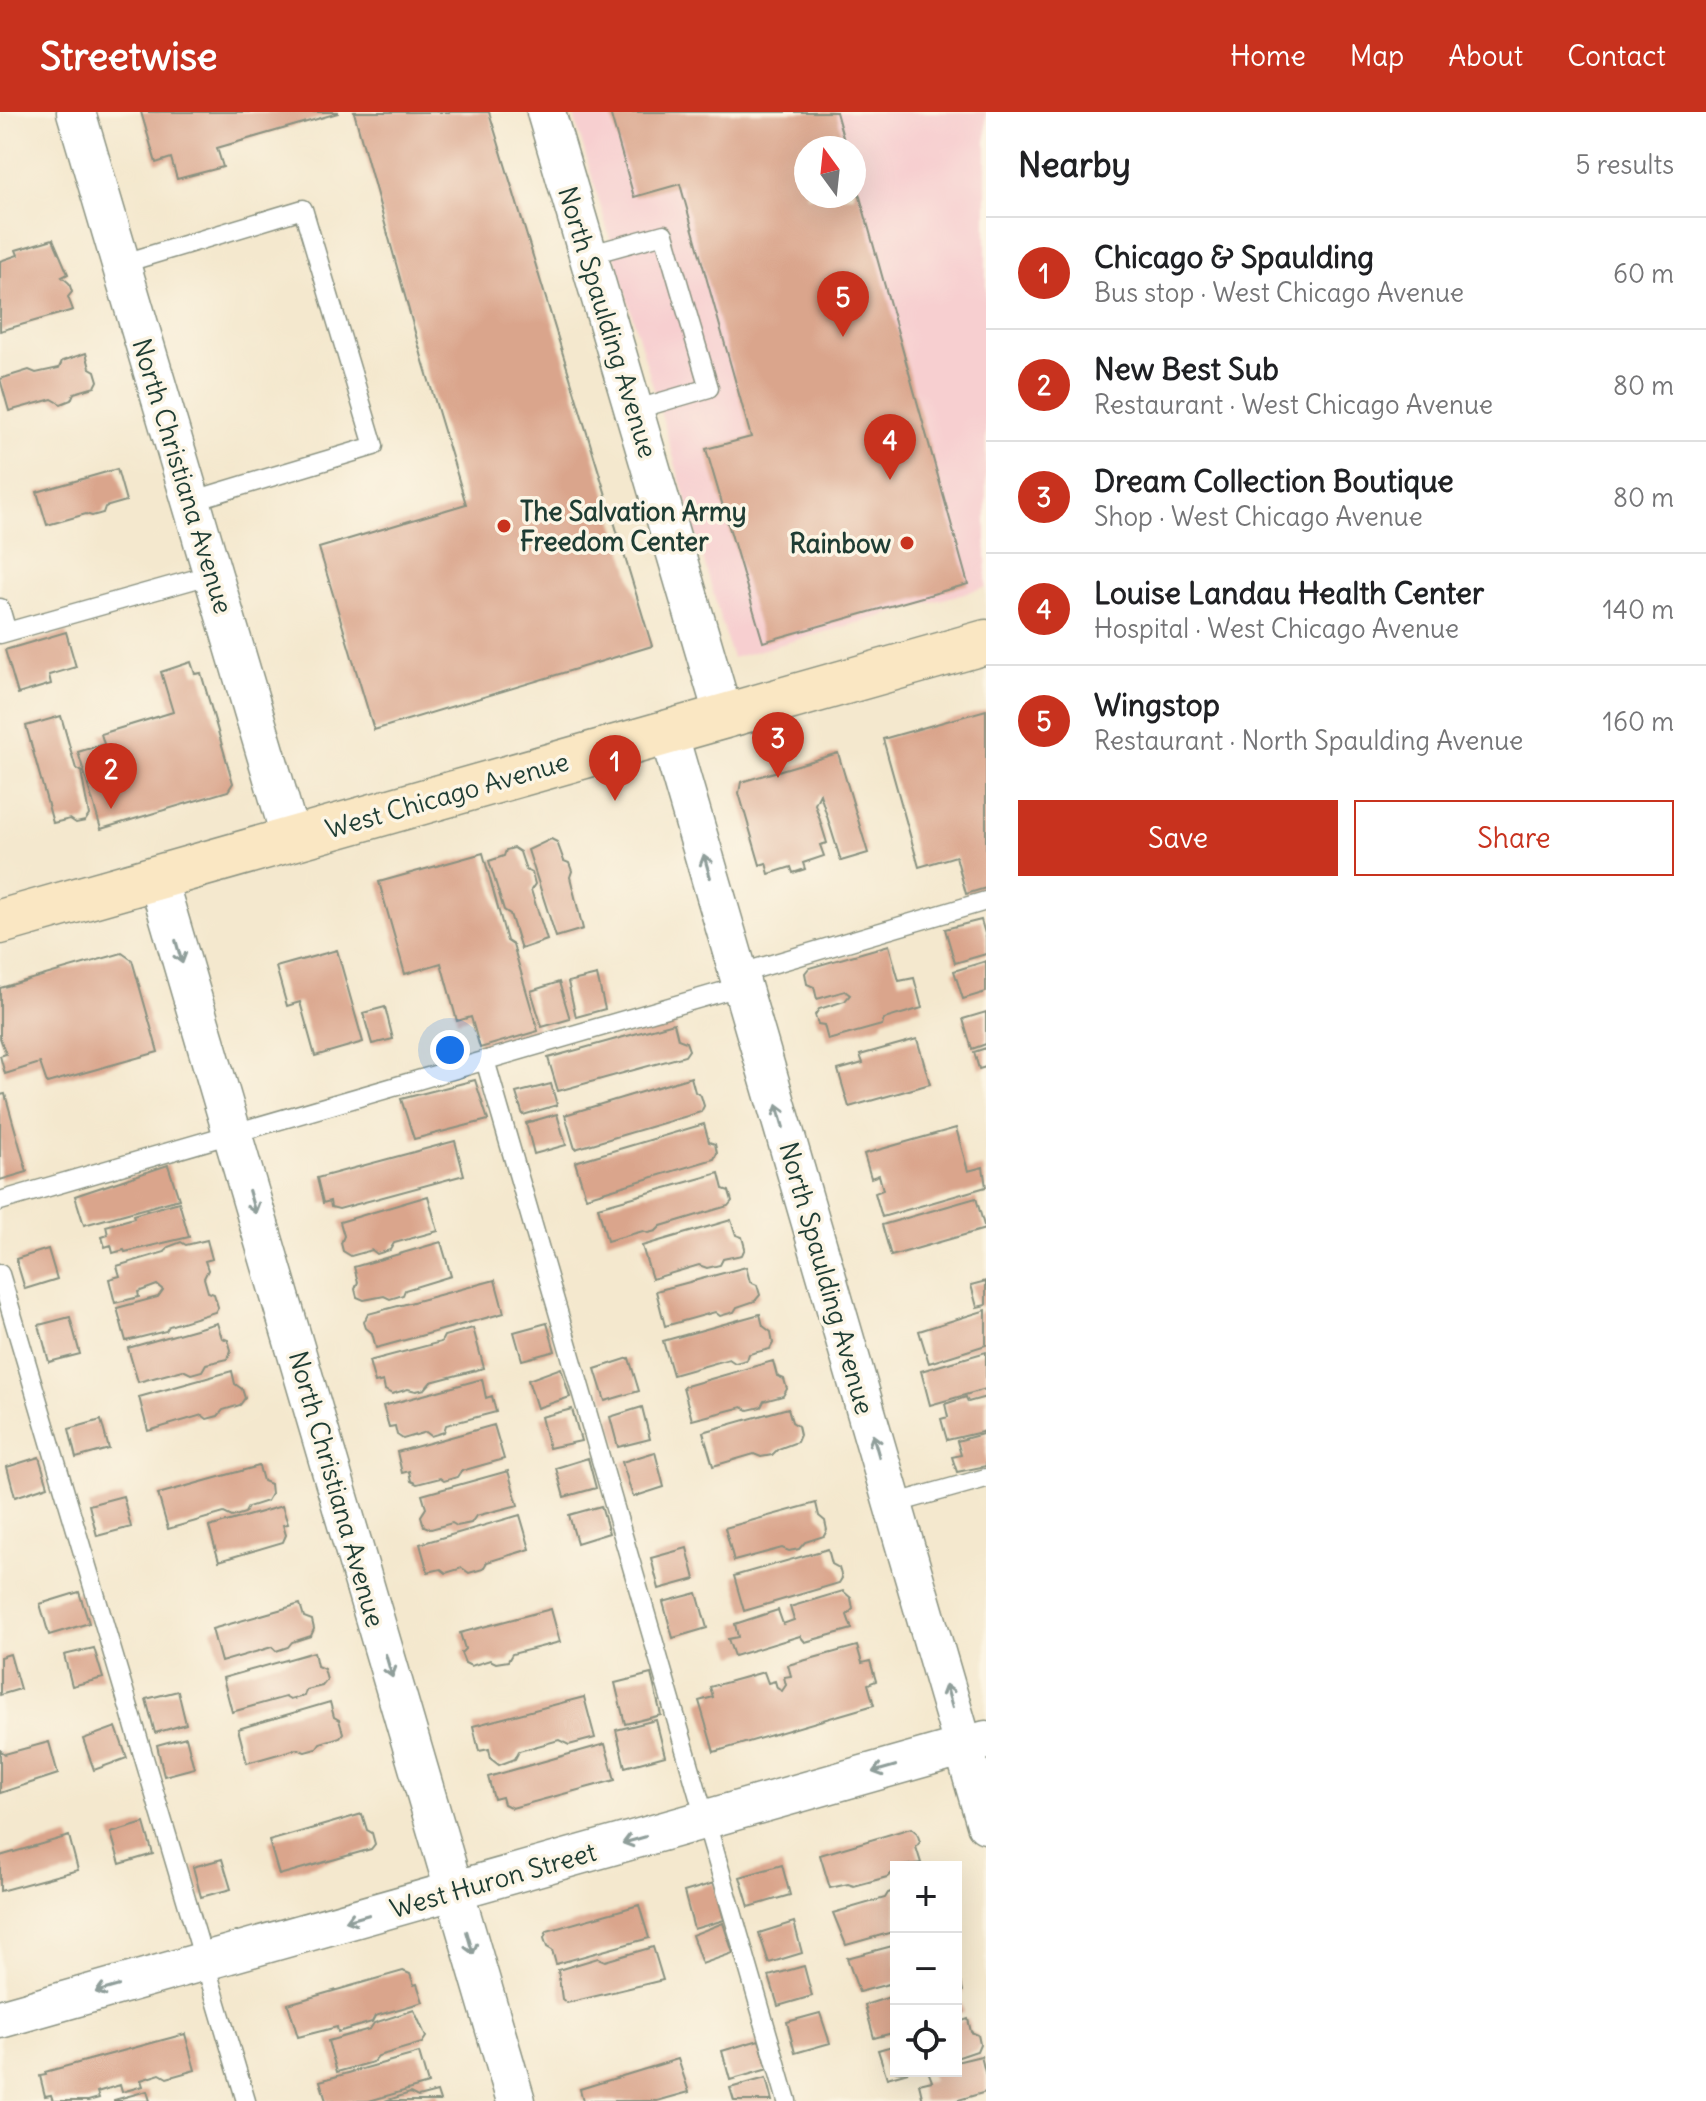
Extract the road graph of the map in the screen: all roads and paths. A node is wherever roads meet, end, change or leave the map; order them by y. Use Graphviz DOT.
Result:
graph roads {
  1 [pos="76,112"];
  2 [pos="546,112"];
  3 [pos="588,255"];
  4 [pos="121,264"];
  5 [pos="634,410"];
  6 [pos="191,501"];
  7 [pos="213,574"];
  8 [pos="0,608"];
  9 [pos="4,633"];
  10 [pos="986,642"];
  11 [pos="724,717"];
  12 [pos="668,732"];
  13 [pos="291,839"];
  14 [pos="157,877"];
  15 [pos="984,907"];
  16 [pos="0,922"];
  17 [pos="740,980"];
  18 [pos="485,1060"];
  19 [pos="232,1134"];
  20 [pos="0,1201"];
  21 [pos="0,1274"];
  22 [pos="986,1478"];
  23 [pos="893,1504"];
  24 [pos="975,1743"];
  25 [pos="706,1820"];
  26 [pos="986,1824"];
  27 [pos="455,1890"];
  28 [pos="206,1961"];
  29 [pos="0,2019"];
  30 [pos="246,2101"];
  31 [pos="516,2101"];
  32 [pos="787,2101"];
  1 -- 4 [label="street, North Christiana Avenue"];
  2 -- 3 [label="street, North Spaulding Avenue"];
  3 -- 5 [label="street, North Spaulding Avenue"];
  3 -- 5 [label="lane"];
  4 -- 6 [label="street, North Christiana Avenue"];
  4 -- 6 [label="lane"];
  5 -- 11 [label="street, North Spaulding Avenue"];
  6 -- 7 [label="street, North Christiana Avenue"];
  7 -- 9 [label="lane"];
  7 -- 13 [label="street, North Christiana Avenue"];
  8 -- 9 [label="lane"];
  10 -- 11 [label="main road, West Chicago Avenue"];
  11 -- 12 [label="main road, West Chicago Avenue"];
  12 -- 13 [label="main road, West Chicago Avenue"];
  17 -- 12 [label="street, North Spaulding Avenue, one-way"];
  13 -- 14 [label="main road, West Chicago Avenue"];
  14 -- 16 [label="main road, West Chicago Avenue"];
  14 -- 19 [label="street, North Christiana Avenue, one-way"];
  15 -- 17 [label="lane"];
  17 -- 18 [label="lane"];
  23 -- 17 [label="street, North Spaulding Avenue, one-way"];
  18 -- 19 [label="lane"];
  18 -- 25 [label="lane"];
  19 -- 20 [label="lane"];
  19 -- 27 [label="street, North Christiana Avenue, one-way"];
  21 -- 28 [label="lane"];
  22 -- 23 [label="lane"];
  24 -- 23 [label="street, North Spaulding Avenue, one-way"];
  24 -- 25 [label="street, West Huron Street, one-way"];
  24 -- 26 [label="street, North Spaulding Avenue"];
  25 -- 27 [label="street, West Huron Street, one-way"];
  25 -- 32 [label="lane"];
  27 -- 28 [label="street, West Huron Street, one-way"];
  27 -- 31 [label="street, North Christiana Avenue, one-way"];
  28 -- 29 [label="street, West Huron Street, one-way"];
  28 -- 30 [label="lane"];
}
